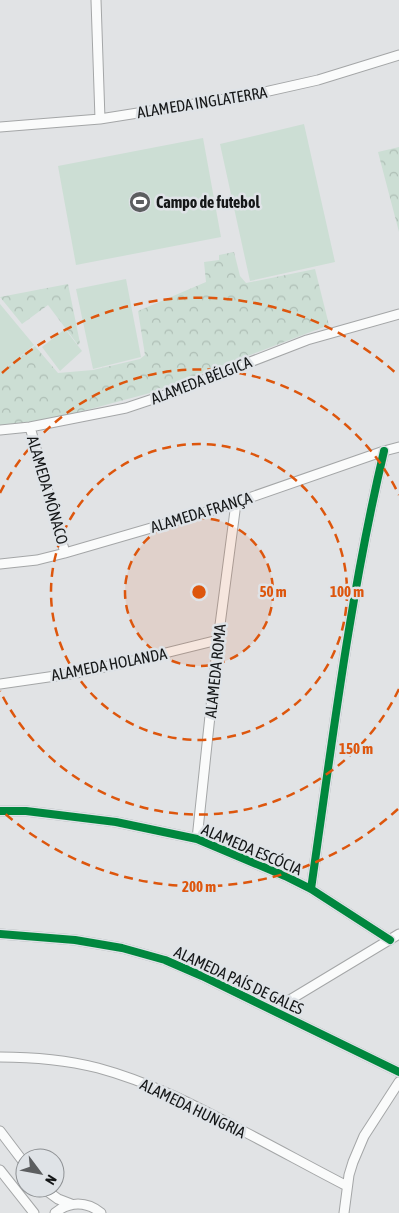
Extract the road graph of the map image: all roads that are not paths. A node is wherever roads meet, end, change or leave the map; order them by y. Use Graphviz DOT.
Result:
graph roads {
  1 [pos="96,0"];
  2 [pos="399,55"];
  3 [pos="100,118"];
  4 [pos="0,127"];
  5 [pos="399,314"];
  6 [pos="30,427"];
  7 [pos="0,430"];
  8 [pos="399,447"];
  9 [pos="384,451"];
  10 [pos="236,503"];
  11 [pos="65,553"];
  12 [pos="0,564"];
  13 [pos="218,640"];
  14 [pos="0,684"];
  15 [pos="0,811"];
  16 [pos="198,839"];
  17 [pos="310,889"];
  18 [pos="0,934"];
  19 [pos="399,934"];
  20 [pos="390,940"];
  21 [pos="273,1010"];
  22 [pos="0,1057"];
  23 [pos="399,1072"];
  24 [pos="399,1082"];
  25 [pos="0,1131"];
  26 [pos="15,1151"];
  27 [pos="0,1170"];
  28 [pos="347,1186"];
  29 [pos="58,1198"];
  30 [pos="71,1204"];
  31 [pos="34,1213"];
  32 [pos="55,1213"];
  33 [pos="101,1213"];
  34 [pos="344,1213"];
  1 -- 3 [label="street"];
  2 -- 3 [label="street, ALAMEDA INGLATERRA"];
  3 -- 4 [label="street, ALAMEDA INGLATERRA"];
  5 -- 6 [label="street, ALAMEDA BÉLGICA"];
  6 -- 7 [label="street, ALAMEDA BÉLGICA"];
  6 -- 11 [label="street, ALAMEDA MÔNACO"];
  8 -- 9 [label="street, ALAMEDA FRANÇA"];
  9 -- 10 [label="street, ALAMEDA FRANÇA"];
  9 -- 17 [label="street"];
  10 -- 11 [label="street, ALAMEDA FRANÇA"];
  10 -- 13 [label="street, ALAMEDA ROMA"];
  11 -- 12 [label="street, ALAMEDA FRANÇA"];
  13 -- 14 [label="street, ALAMEDA HOLANDA"];
  13 -- 16 [label="street, ALAMEDA ROMA"];
  15 -- 16 [label="street, ALAMEDA ESCÓCIA"];
  16 -- 17 [label="street, ALAMEDA ESCÓCIA"];
  17 -- 20 [label="street, ALAMEDA ESCÓCIA"];
  18 -- 21 [label="street, ALAMEDA PAÍS DE GALES"];
  19 -- 20 [label="street"];
  20 -- 21 [label="street"];
  21 -- 23 [label="street, ALAMEDA PAÍS DE GALES"];
  22 -- 28 [label="street, ALAMEDA HUNGRIA"];
  24 -- 28 [label="street"];
  25 -- 26 [label="street"];
  27 -- 31 [label="street"];
  28 -- 34 [label="street"];
  29 -- 30 [label="street"];
  30 -- 32 [label="street"];
  30 -- 33 [label="street"];
}
